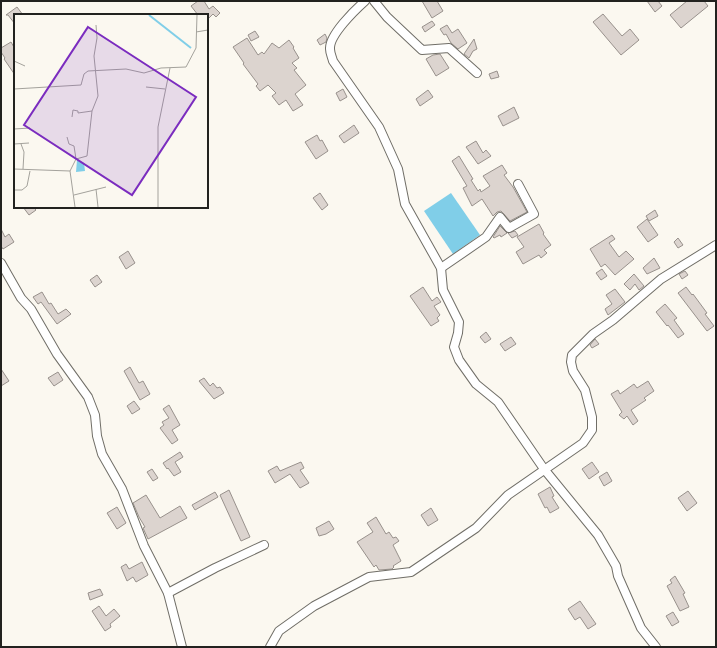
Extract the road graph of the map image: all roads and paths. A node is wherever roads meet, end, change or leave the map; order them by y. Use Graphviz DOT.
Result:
graph roads {
  1 [pos="365,1"];
  2 [pos="374,1"];
  3 [pos="477,73"];
  4 [pos="518,184"];
  5 [pos="716,245"];
  6 [pos="1,263"];
  7 [pos="442,268"];
  8 [pos="544,469"];
  9 [pos="264,545"];
  10 [pos="168,593"];
  11 [pos="182,647"];
  12 [pos="270,647"];
  13 [pos="656,647"];
  1 -- 7 [label="street"];
  2 -- 3 [label="street"];
  4 -- 7 [label="street"];
  5 -- 8 [label="street"];
  6 -- 10 [label="street"];
  7 -- 8 [label="street"];
  8 -- 12 [label="street"];
  8 -- 13 [label="street"];
  9 -- 10 [label="street"];
  10 -- 11 [label="street"];
}
